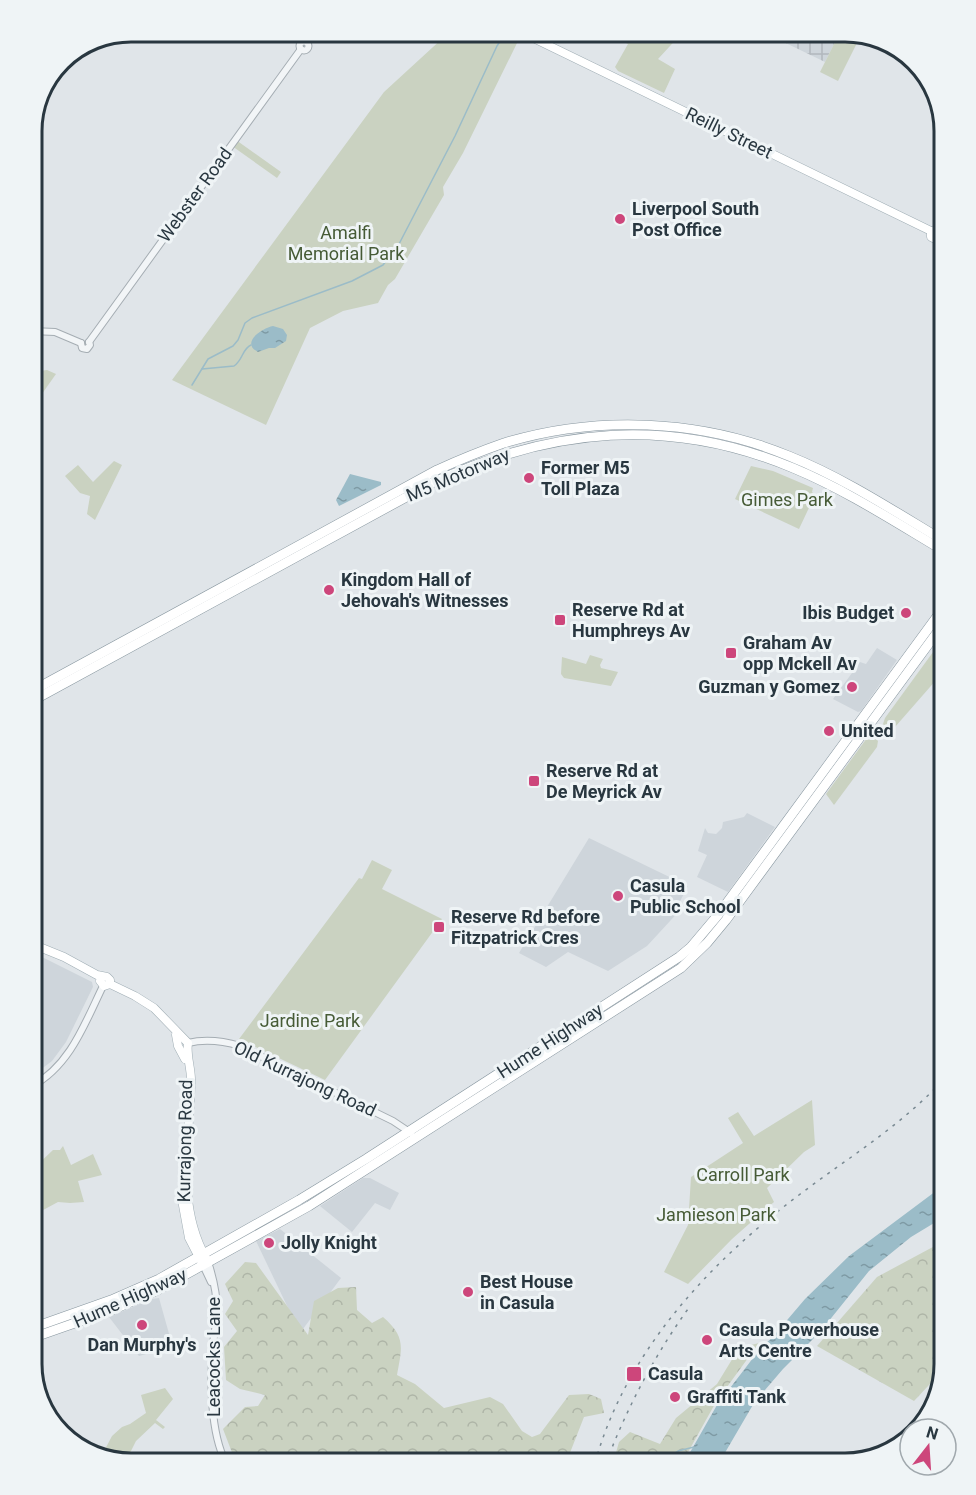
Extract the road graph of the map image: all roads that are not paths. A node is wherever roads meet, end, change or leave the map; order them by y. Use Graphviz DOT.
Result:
graph roads {
  1 [pos="309,42"];
  2 [pos="541,42"];
  3 [pos="934,232"];
  4 [pos="42,331"];
  5 [pos="934,535"];
  6 [pos="934,545"];
  7 [pos="934,622"];
  8 [pos="934,638"];
  9 [pos="42,686"];
  10 [pos="42,696"];
  11 [pos="42,949"];
  12 [pos="104,982"];
  13 [pos="183,1045"];
  14 [pos="42,1079"];
  15 [pos="412,1134"];
  16 [pos="203,1259"];
  17 [pos="42,1324"];
  18 [pos="42,1334"];
  19 [pos="221,1453"];
  1 -- 4 [label="street, Webster Road"];
  2 -- 3 [label="main road, Reilly Street"];
  5 -- 9 [label="highway, M5 Motorway"];
  6 -- 10 [label="highway, M5 Motorway"];
  7 -- 15 [label="highway, Hume Highway"];
  8 -- 15 [label="highway, Hume Highway"];
  11 -- 12 [label="main road, Kurrajong Road"];
  12 -- 13 [label="main road, Kurrajong Road"];
  12 -- 14 [label="street"];
  13 -- 15 [label="street, Old Kurrajong Road"];
  13 -- 16 [label="main road, Kurrajong Road"];
  15 -- 16 [label="highway, Hume Highway"];
  16 -- 17 [label="highway, Hume Highway"];
  16 -- 18 [label="highway, Hume Highway"];
  16 -- 19 [label="street, Leacocks Lane"];
}
